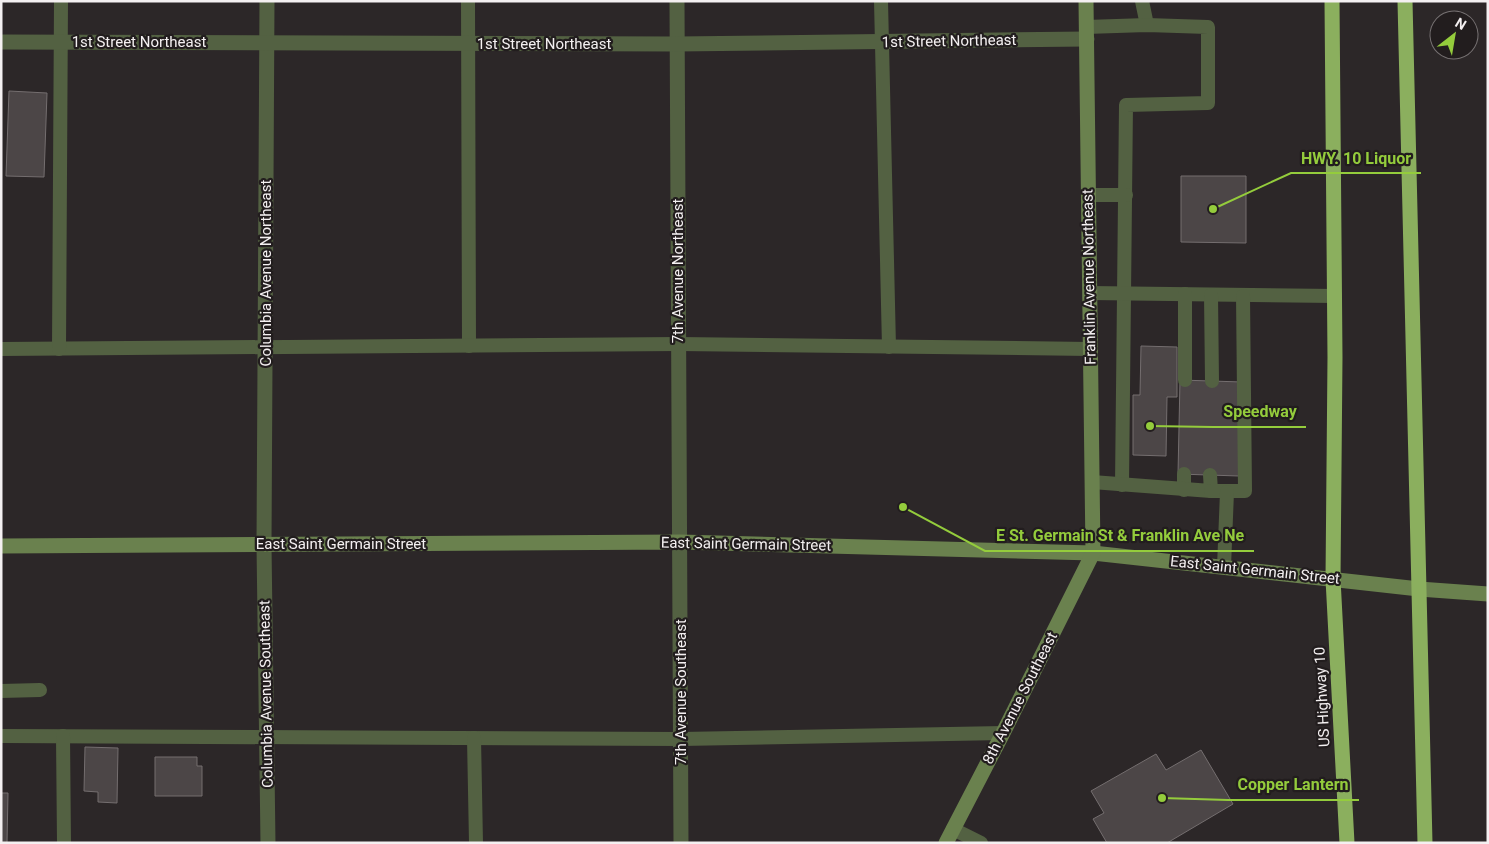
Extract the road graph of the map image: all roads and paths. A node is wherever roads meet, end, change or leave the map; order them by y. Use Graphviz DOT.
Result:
graph roads {
  1 [pos="61,1"];
  2 [pos="267,1"];
  3 [pos="468,1"];
  4 [pos="677,1"];
  5 [pos="881,1"];
  6 [pos="1086,1"];
  7 [pos="1142,1"];
  8 [pos="1332,1"];
  9 [pos="1406,1"];
  10 [pos="1147,25"];
  11 [pos="1086,33"];
  12 [pos="1,42"];
  13 [pos="61,42"];
  14 [pos="268,42"];
  15 [pos="881,42"];
  16 [pos="468,44"];
  17 [pos="677,44"];
  18 [pos="1088,195"];
  19 [pos="1126,195"];
  20 [pos="1090,294"];
  21 [pos="1126,294"];
  22 [pos="1185,294"];
  23 [pos="1211,294"];
  24 [pos="1243,296"];
  25 [pos="1335,296"];
  26 [pos="679,344"];
  27 [pos="469,346"];
  28 [pos="266,347"];
  29 [pos="889,347"];
  30 [pos="1,349"];
  31 [pos="60,349"];
  32 [pos="1090,349"];
  33 [pos="1185,380"];
  34 [pos="1212,382"];
  35 [pos="1184,474"];
  36 [pos="1210,475"];
  37 [pos="1092,482"];
  38 [pos="1122,485"];
  39 [pos="1184,490"];
  40 [pos="1211,491"];
  41 [pos="1227,492"];
  42 [pos="680,542"];
  43 [pos="264,545"];
  44 [pos="1,546"];
  45 [pos="1092,553"];
  46 [pos="1224,567"];
  47 [pos="1333,578"];
  48 [pos="1419,589"];
  49 [pos="1488,594"];
  50 [pos="1,690"];
  51 [pos="40,690"];
  52 [pos="1003,733"];
  53 [pos="1,736"];
  54 [pos="62,736"];
  55 [pos="266,736"];
  56 [pos="474,738"];
  57 [pos="681,739"];
  58 [pos="953,829"];
  59 [pos="64,843"];
  60 [pos="268,843"];
  61 [pos="476,843"];
  62 [pos="681,843"];
  63 [pos="946,843"];
  64 [pos="981,843"];
  65 [pos="1347,843"];
  66 [pos="1425,843"];
  1 -- 13 [label="lane"];
  2 -- 14 [label="street, Columbia Avenue Northeast"];
  3 -- 16 [label="lane"];
  4 -- 17 [label="street, 7th Avenue Northeast"];
  5 -- 15 [label="lane"];
  6 -- 11 [label="main road, Franklin Avenue Northeast"];
  7 -- 10 [label="lane"];
  8 -- 25 [label="highway, US Highway 10"];
  9 -- 48 [label="highway"];
  10 -- 11 [label="lane"];
  10 -- 19 [label="lane"];
  11 -- 15 [label="street, 1st Street Northeast"];
  11 -- 18 [label="main road, Franklin Avenue Northeast"];
  12 -- 13 [label="street, 1st Street Northeast"];
  13 -- 14 [label="street, 1st Street Northeast"];
  13 -- 31 [label="lane"];
  14 -- 16 [label="street, 1st Street Northeast"];
  14 -- 28 [label="street, Columbia Avenue Northeast"];
  15 -- 17 [label="street, 1st Street Northeast"];
  15 -- 29 [label="lane"];
  16 -- 17 [label="street, 1st Street Northeast"];
  16 -- 27 [label="lane"];
  17 -- 26 [label="street, 7th Avenue Northeast"];
  18 -- 19 [label="lane"];
  18 -- 20 [label="main road, Franklin Avenue Northeast"];
  19 -- 21 [label="lane"];
  20 -- 21 [label="lane"];
  20 -- 32 [label="main road, Franklin Avenue Northeast"];
  21 -- 22 [label="lane"];
  21 -- 38 [label="lane"];
  22 -- 23 [label="lane"];
  22 -- 33 [label="lane"];
  23 -- 24 [label="lane"];
  23 -- 34 [label="lane"];
  24 -- 25 [label="lane"];
  24 -- 41 [label="lane"];
  25 -- 47 [label="highway, US Highway 10"];
  26 -- 27 [label="lane"];
  26 -- 29 [label="lane"];
  26 -- 42 [label="street, 7th Avenue Northeast"];
  27 -- 28 [label="lane"];
  28 -- 31 [label="lane"];
  28 -- 43 [label="street, Columbia Avenue Northeast"];
  29 -- 32 [label="lane"];
  30 -- 31 [label="lane"];
  32 -- 37 [label="main road, Franklin Avenue Northeast"];
  35 -- 39 [label="lane"];
  36 -- 40 [label="lane"];
  37 -- 38 [label="lane"];
  37 -- 45 [label="main road, Franklin Avenue Northeast"];
  38 -- 39 [label="lane"];
  39 -- 40 [label="lane"];
  40 -- 41 [label="lane"];
  41 -- 46 [label="lane"];
  42 -- 43 [label="main road, East Saint Germain Street"];
  42 -- 45 [label="main road, East Saint Germain Street"];
  42 -- 57 [label="street, 7th Avenue Southeast"];
  43 -- 44 [label="main road, East Saint Germain Street"];
  43 -- 55 [label="street, Columbia Avenue Southeast"];
  45 -- 46 [label="main road, East Saint Germain Street"];
  45 -- 52 [label="main road, 8th Avenue Southeast"];
  46 -- 47 [label="main road, East Saint Germain Street"];
  47 -- 48 [label="main road, East Saint Germain Street"];
  47 -- 65 [label="highway, US Highway 10"];
  48 -- 49 [label="main road, East Saint Germain Street"];
  48 -- 66 [label="highway"];
  50 -- 51 [label="lane"];
  52 -- 57 [label="lane"];
  52 -- 58 [label="main road, 8th Avenue Southeast"];
  53 -- 54 [label="lane"];
  54 -- 55 [label="lane"];
  54 -- 59 [label="lane"];
  55 -- 56 [label="lane"];
  55 -- 60 [label="street, Columbia Avenue Southeast"];
  56 -- 57 [label="lane"];
  56 -- 61 [label="lane"];
  57 -- 62 [label="street, 7th Avenue Southeast"];
  58 -- 63 [label="main road, 8th Avenue Southeast"];
  58 -- 64 [label="lane"];
}
